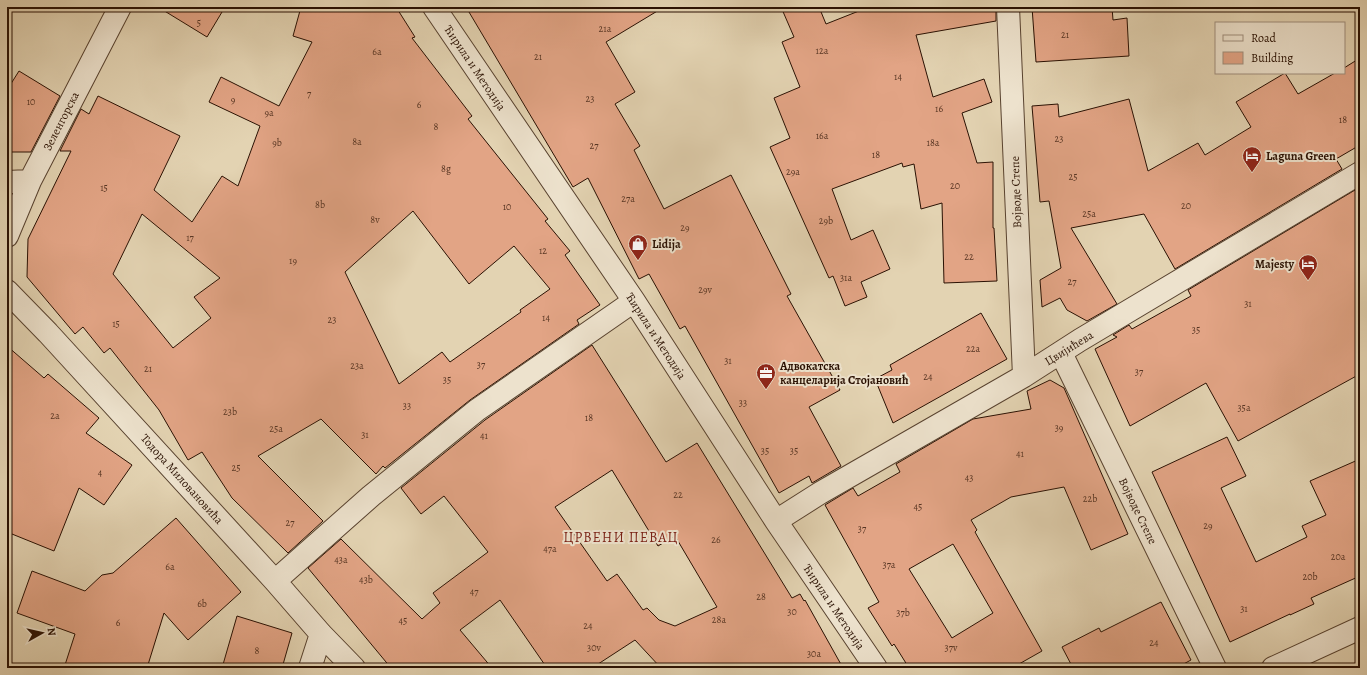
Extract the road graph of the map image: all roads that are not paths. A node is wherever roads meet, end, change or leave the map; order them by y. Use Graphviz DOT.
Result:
graph roads {
  1 [pos="120,7"];
  2 [pos="434,7"];
  3 [pos="1008,7"];
  4 [pos="1360,173"];
  5 [pos="30,181"];
  6 [pos="7,182"];
  7 [pos="7,236"];
  8 [pos="7,291"];
  9 [pos="634,301"];
  10 [pos="1061,354"];
  11 [pos="1024,376"];
  12 [pos="776,521"];
  13 [pos="275,581"];
  14 [pos="1360,628"];
  15 [pos="321,634"];
  16 [pos="310,668"];
  17 [pos="354,668"];
  18 [pos="876,668"];
  19 [pos="1215,668"];
  20 [pos="1273,668"];
  1 -- 5 [label="street, Зеленгорска"];
  2 -- 9 [label="street, Ћирила и Методија"];
  3 -- 11 [label="street, Војводе Степе"];
  4 -- 10 [label="street, Цвијићева"];
  5 -- 6 [label="street"];
  5 -- 7 [label="street, Зеленгорска"];
  8 -- 13 [label="street, Тодора Миловановића"];
  9 -- 12 [label="street, Ћирила и Методија"];
  9 -- 13 [label="street"];
  10 -- 11 [label="street, Цвијићева"];
  10 -- 19 [label="street, Војводе Степе"];
  11 -- 12 [label="street, Цвијићева"];
  12 -- 18 [label="street, Ћирила и Методија"];
  13 -- 15 [label="street, Тодора Миловановића"];
  14 -- 20 [label="street"];
  15 -- 16 [label="street"];
  15 -- 17 [label="street, Тодора Миловановића"];
}
